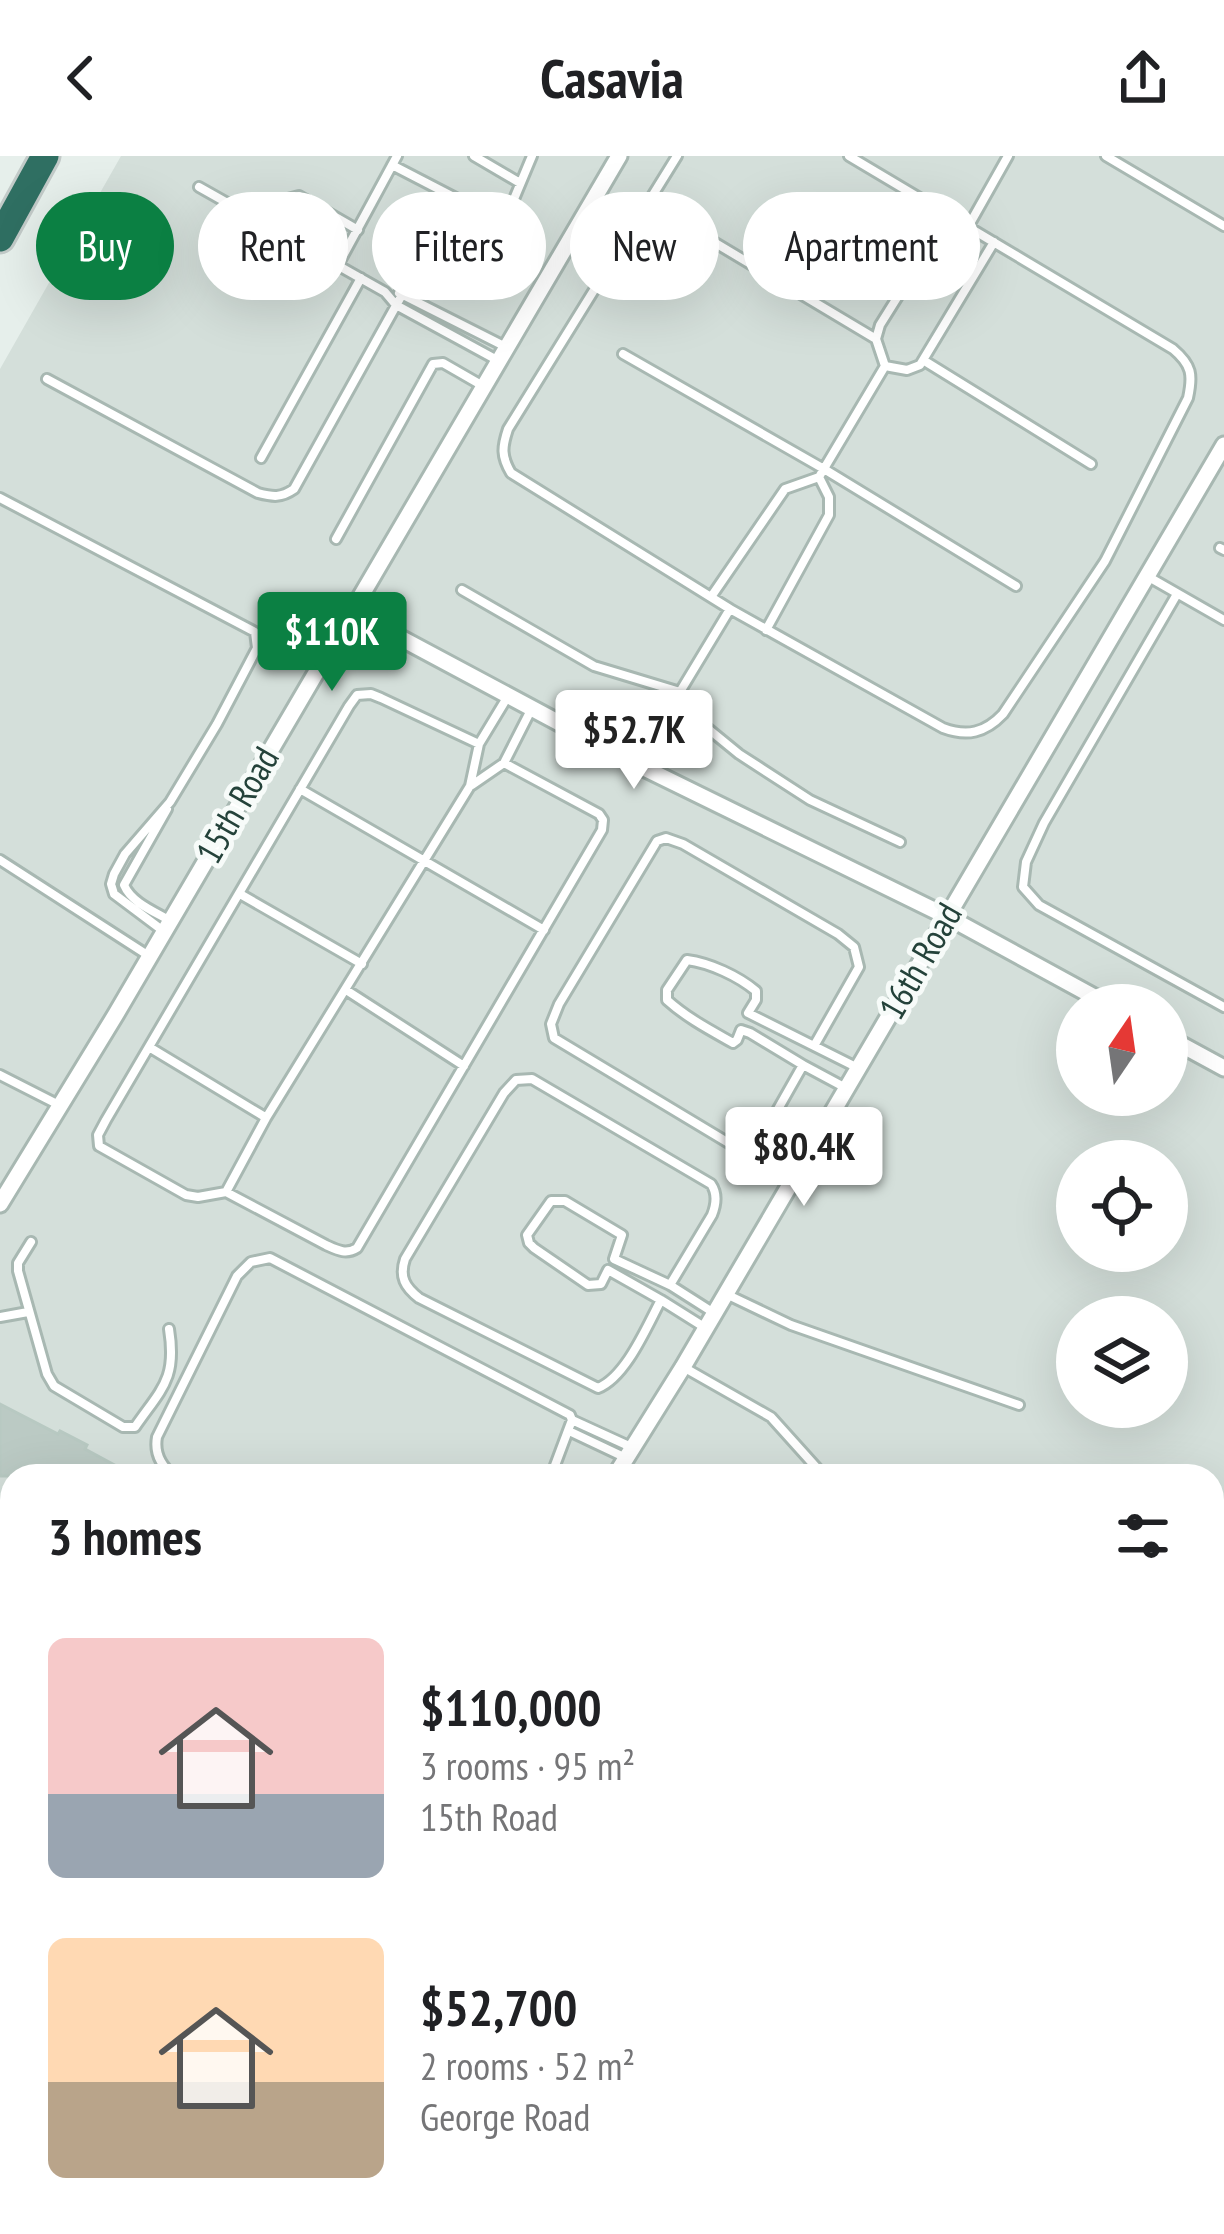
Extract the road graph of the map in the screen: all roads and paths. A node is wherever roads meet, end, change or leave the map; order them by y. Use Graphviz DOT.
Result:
graph roads {
  1 [pos="45,156"];
  2 [pos="474,156"];
  3 [pos="532,156"];
  4 [pos="619,156"];
  5 [pos="677,156"];
  6 [pos="849,156"];
  7 [pos="1008,156"];
  8 [pos="1106,156"];
  9 [pos="394,160"];
  10 [pos="520,183"];
  11 [pos="199,187"];
  12 [pos="208,192"];
  13 [pos="449,192"];
  14 [pos="516,192"];
  15 [pos="909,192"];
  16 [pos="980,206"];
  17 [pos="348,224"];
  18 [pos="1224,226"];
  19 [pos="358,230"];
  20 [pos="980,234"];
  21 [pos="0,238"];
  22 [pos="994,242"];
  23 [pos="719,245"];
  24 [pos="348,248"];
  25 [pos="348,271"];
  26 [pos="361,278"];
  27 [pos="372,284"];
  28 [pos="392,300"];
  29 [pos="399,300"];
  30 [pos="414,300"];
  31 [pos="895,300"];
  32 [pos="396,305"];
  33 [pos="876,339"];
  34 [pos="502,354"];
  35 [pos="623,354"];
  36 [pos="923,360"];
  37 [pos="885,366"];
  38 [pos="47,379"];
  39 [pos="483,386"];
  40 [pos="1224,445"];
  41 [pos="261,458"];
  42 [pos="1091,464"];
  43 [pos="821,473"];
  44 [pos="0,497"];
  45 [pos="336,538"];
  46 [pos="1147,575"];
  47 [pos="1016,586"];
  48 [pos="461,590"];
  49 [pos="1177,594"];
  50 [pos="711,597"];
  51 [pos="730,609"];
  52 [pos="350,611"];
  53 [pos="1224,620"];
  54 [pos="766,630"];
  55 [pos="680,692"];
  56 [pos="508,696"];
  57 [pos="532,709"];
  58 [pos="479,744"];
  59 [pos="504,763"];
  60 [pos="636,764"];
  61 [pos="470,786"];
  62 [pos="300,789"];
  63 [pos="900,842"];
  64 [pos="0,860"];
  65 [pos="422,862"];
  66 [pos="240,894"];
  67 [pos="946,916"];
  68 [pos="166,926"];
  69 [pos="544,930"];
  70 [pos="149,956"];
  71 [pos="362,964"];
  72 [pos="1071,984"];
  73 [pos="346,990"];
  74 [pos="1224,1006"];
  75 [pos="748,1013"];
  76 [pos="741,1030"];
  77 [pos="814,1046"];
  78 [pos="149,1047"];
  79 [pos="1188,1048"];
  80 [pos="803,1065"];
  81 [pos="464,1066"];
  82 [pos="858,1068"];
  83 [pos="1224,1068"];
  84 [pos="0,1075"];
  85 [pos="846,1088"];
  86 [pos="60,1106"];
  87 [pos="266,1118"];
  88 [pos="226,1192"];
  89 [pos="0,1204"];
  90 [pos="31,1242"];
  91 [pos="614,1259"];
  92 [pos="608,1270"];
  93 [pos="670,1285"];
  94 [pos="724,1293"];
  95 [pos="661,1300"];
  96 [pos="28,1312"];
  97 [pos="0,1317"];
  98 [pos="710,1321"];
  99 [pos="169,1329"];
  100 [pos="683,1367"];
  101 [pos="1019,1405"];
  102 [pos="570,1425"];
  103 [pos="629,1453"];
  104 [pos="162,1464"];
  105 [pos="555,1464"];
  106 [pos="622,1464"];
  107 [pos="813,1464"];
  1 -- 21 [label="highway"];
  2 -- 10 [label="lane"];
  3 -- 10 [label="lane"];
  4 -- 34 [label="street, 15th Road"];
  5 -- 50 [label="lane"];
  6 -- 15 [label="lane"];
  7 -- 16 [label="lane"];
  8 -- 18 [label="lane"];
  9 -- 13 [label="lane"];
  9 -- 19 [label="lane"];
  10 -- 14 [label="lane"];
  11 -- 12 [label="lane"];
  17 -- 19 [label="lane"];
  19 -- 24 [label="lane"];
  20 -- 22 [label="lane"];
  22 -- 36 [label="lane"];
  22 -- 54 [label="lane"];
  23 -- 33 [label="lane"];
  25 -- 26 [label="lane"];
  26 -- 27 [label="lane"];
  26 -- 41 [label="lane"];
  28 -- 32 [label="lane"];
  29 -- 32 [label="lane"];
  30 -- 34 [label="lane"];
  31 -- 33 [label="lane"];
  32 -- 34 [label="lane"];
  32 -- 38 [label="lane"];
  33 -- 37 [label="lane"];
  34 -- 39 [label="street, 15th Road"];
  35 -- 43 [label="lane"];
  36 -- 37 [label="lane"];
  36 -- 42 [label="lane"];
  37 -- 43 [label="lane"];
  39 -- 45 [label="lane"];
  39 -- 52 [label="street, 15th Road"];
  40 -- 46 [label="street, 16th Road"];
  43 -- 47 [label="lane"];
  43 -- 50 [label="lane"];
  43 -- 54 [label="lane"];
  44 -- 68 [label="lane"];
  46 -- 49 [label="lane"];
  46 -- 67 [label="street, 16th Road"];
  48 -- 55 [label="lane"];
  49 -- 53 [label="lane"];
  49 -- 74 [label="lane"];
  50 -- 51 [label="lane"];
  51 -- 54 [label="lane"];
  51 -- 55 [label="lane"];
  52 -- 56 [label="street"];
  52 -- 68 [label="street, 15th Road"];
  55 -- 60 [label="lane"];
  55 -- 63 [label="lane"];
  56 -- 57 [label="street"];
  56 -- 58 [label="lane"];
  57 -- 59 [label="lane"];
  57 -- 60 [label="street"];
  58 -- 61 [label="lane"];
  58 -- 62 [label="lane"];
  59 -- 61 [label="lane"];
  59 -- 69 [label="lane"];
  60 -- 67 [label="street"];
  61 -- 65 [label="lane"];
  62 -- 65 [label="lane"];
  62 -- 66 [label="lane"];
  64 -- 70 [label="lane"];
  65 -- 69 [label="lane"];
  65 -- 71 [label="lane"];
  66 -- 71 [label="lane"];
  66 -- 78 [label="lane"];
  67 -- 72 [label="street"];
  67 -- 82 [label="street, 16th Road"];
  68 -- 70 [label="street, 15th Road"];
  69 -- 81 [label="lane"];
  70 -- 86 [label="street, 15th Road"];
  71 -- 73 [label="lane"];
  73 -- 81 [label="lane"];
  73 -- 87 [label="lane"];
  75 -- 76 [label="lane"];
  75 -- 76 [label="lane"];
  75 -- 77 [label="lane"];
  76 -- 80 [label="lane"];
  77 -- 80 [label="lane"];
  77 -- 82 [label="lane"];
  78 -- 87 [label="lane"];
  78 -- 88 [label="lane"];
  79 -- 83 [label="street"];
  80 -- 85 [label="lane"];
  81 -- 88 [label="lane"];
  82 -- 85 [label="street, 16th Road"];
  84 -- 86 [label="lane"];
  85 -- 94 [label="street, 16th Road"];
  86 -- 89 [label="street, 15th Road"];
  87 -- 88 [label="lane"];
  90 -- 96 [label="lane"];
  91 -- 92 [label="lane"];
  91 -- 92 [label="lane"];
  91 -- 93 [label="lane"];
  92 -- 95 [label="lane"];
  93 -- 95 [label="lane"];
  93 -- 98 [label="lane"];
  94 -- 98 [label="street, 16th Road"];
  94 -- 101 [label="lane"];
  95 -- 98 [label="lane"];
  96 -- 97 [label="lane"];
  96 -- 99 [label="lane"];
  98 -- 100 [label="street, 16th Road"];
  100 -- 103 [label="street, 16th Road"];
  100 -- 107 [label="lane"];
  102 -- 103 [label="lane"];
  102 -- 104 [label="lane"];
  102 -- 105 [label="lane"];
  103 -- 106 [label="street, 16th Road"];
}
